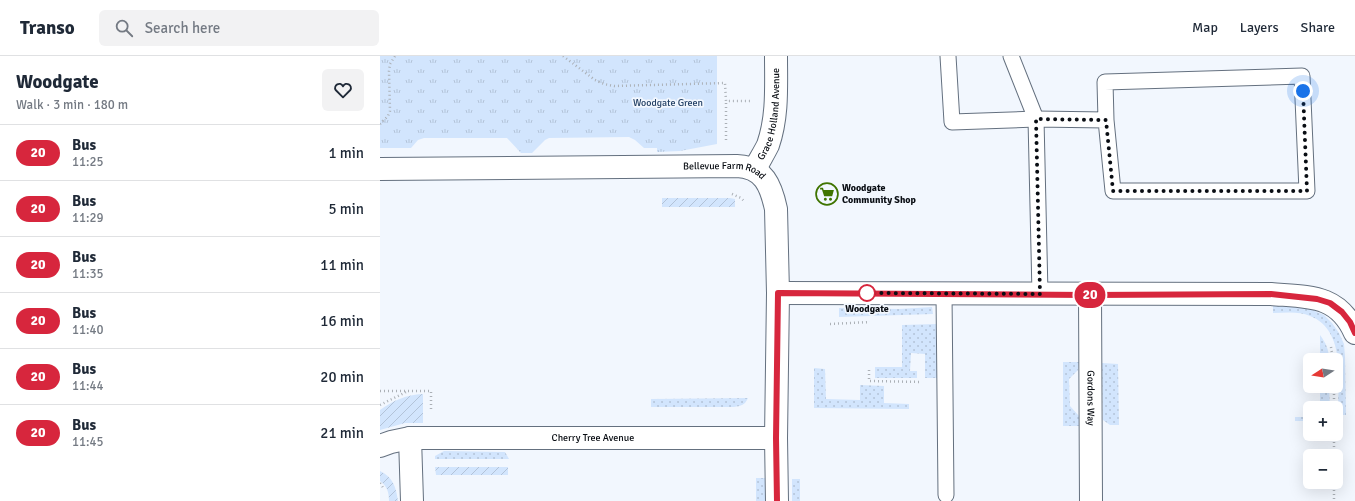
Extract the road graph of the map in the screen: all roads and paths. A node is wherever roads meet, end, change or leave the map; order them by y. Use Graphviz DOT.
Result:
graph roads {
  1 [pos="395,56"];
  2 [pos="563,56"];
  3 [pos="776,56"];
  4 [pos="948,56"];
  5 [pos="1011,56"];
  6 [pos="776,101"];
  7 [pos="1036,119"];
  8 [pos="1106,120"];
  9 [pos="380,124"];
  10 [pos="380,169"];
  11 [pos="755,169"];
  12 [pos="729,194"];
  13 [pos="747,203"];
  14 [pos="778,293"];
  15 [pos="944,294"];
  16 [pos="1040,294"];
  17 [pos="1090,295"];
  18 [pos="1355,333"];
  19 [pos="869,370"];
  20 [pos="945,382"];
  21 [pos="380,391"];
  22 [pos="409,391"];
  23 [pos="380,405"];
  24 [pos="438,411"];
  25 [pos="410,438"];
  26 [pos="776,438"];
  27 [pos="380,446"];
  28 [pos="1334,489"];
  29 [pos="946,495"];
  30 [pos="412,501"];
  31 [pos="777,501"];
  32 [pos="1091,501"];
  33 [pos="1334,501"];
  1 -- 9 [label="path"];
  2 -- 6 [label="path"];
  3 -- 6 [label="street, Grace Holland Avenue"];
  4 -- 7 [label="lane"];
  5 -- 7 [label="lane"];
  6 -- 11 [label="street, Grace Holland Avenue"];
  7 -- 8 [label="lane"];
  7 -- 16 [label="lane"];
  8 -- 8 [label="lane"];
  10 -- 11 [label="street, Bellevue Farm Road"];
  11 -- 14 [label="street, Bellevue Farm Road"];
  12 -- 13 [label="path"];
  14 -- 15 [label="street"];
  14 -- 26 [label="street, Bellevue Farm Road"];
  15 -- 16 [label="street"];
  15 -- 20 [label="lane"];
  16 -- 17 [label="street"];
  17 -- 18 [label="street"];
  17 -- 32 [label="street, Gordons Way"];
  19 -- 20 [label="path"];
  20 -- 29 [label="lane"];
  21 -- 22 [label="path"];
  22 -- 23 [label="path"];
  22 -- 24 [label="path"];
  25 -- 26 [label="street, Cherry Tree Avenue"];
  25 -- 27 [label="street, Cherry Tree Avenue"];
  25 -- 30 [label="street"];
  26 -- 31 [label="street, Bellevue Farm Road"];
  28 -- 33 [label="path"];
}
